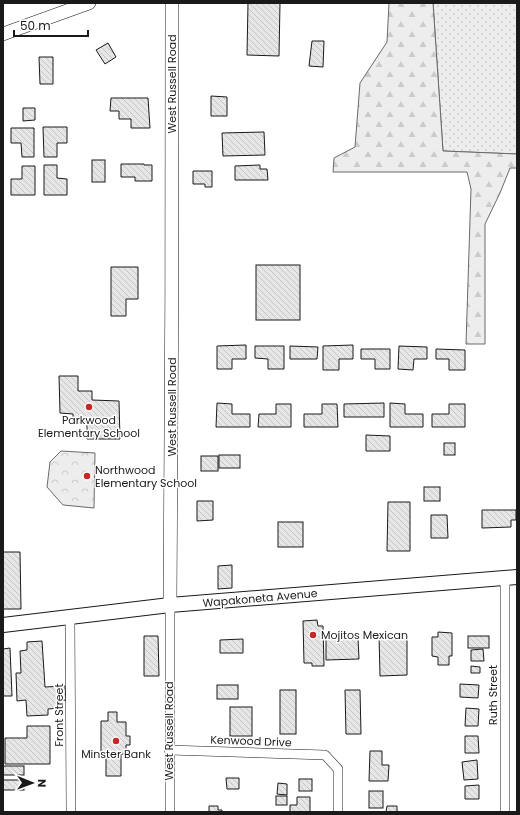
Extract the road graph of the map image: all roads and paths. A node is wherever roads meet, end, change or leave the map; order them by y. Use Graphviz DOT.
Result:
graph roads {
  1 [pos="89,3"];
  2 [pos="172,3"];
  3 [pos="3,34"];
  4 [pos="511,577"];
  5 [pos="170,605"];
  6 [pos="70,617"];
  7 [pos="3,624"];
  8 [pos="169,750"];
  9 [pos="71,812"];
  10 [pos="170,812"];
  11 [pos="338,812"];
  12 [pos="505,812"];
  1 -- 3 [label="main road"];
  2 -- 5 [label="main road, West Russell Road"];
  4 -- 5 [label="main road, Wapakoneta Avenue"];
  4 -- 12 [label="street, Ruth Street"];
  5 -- 6 [label="main road, Wapakoneta Avenue"];
  5 -- 8 [label="street, West Russell Road"];
  6 -- 7 [label="main road, Wapakoneta Avenue"];
  6 -- 9 [label="street, Front Street"];
  8 -- 10 [label="street, West Russell Road"];
  8 -- 11 [label="street, Kenwood Drive"];
}
